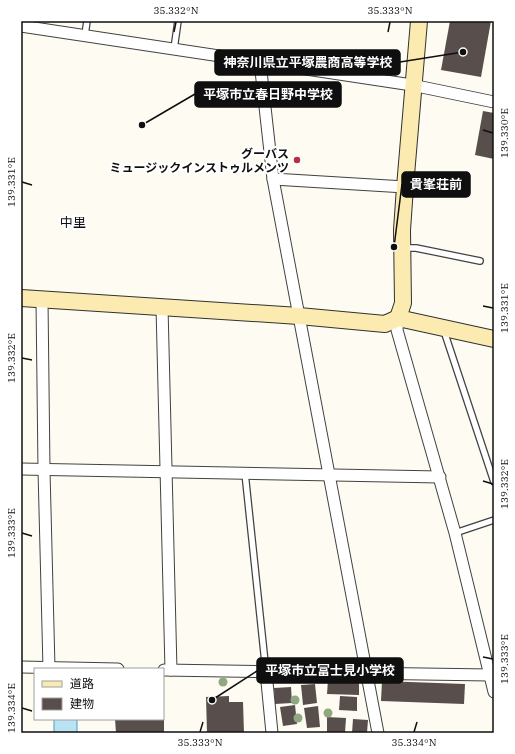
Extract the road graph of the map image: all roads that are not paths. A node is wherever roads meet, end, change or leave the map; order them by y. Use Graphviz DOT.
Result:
graph roads {
  1 [pos="87,21"];
  2 [pos="178,21"];
  3 [pos="419,21"];
  4 [pos="21,26"];
  5 [pos="85,35"];
  6 [pos="174,49"];
  7 [pos="260,62"];
  8 [pos="412,85"];
  9 [pos="494,102"];
  10 [pos="273,179"];
  11 [pos="404,187"];
  12 [pos="403,248"];
  13 [pos="480,261"];
  14 [pos="21,298"];
  15 [pos="42,300"];
  16 [pos="162,307"];
  17 [pos="299,316"];
  18 [pos="398,318"];
  19 [pos="444,329"];
  20 [pos="494,339"];
  21 [pos="21,469"];
  22 [pos="44,470"];
  23 [pos="166,472"];
  24 [pos="245,473"];
  25 [pos="329,475"];
  26 [pos="440,477"];
  27 [pos="494,482"];
  28 [pos="494,520"];
  29 [pos="455,533"];
  30 [pos="21,667"];
  31 [pos="49,668"];
  32 [pos="167,670"];
  33 [pos="266,672"];
  34 [pos="367,674"];
  35 [pos="492,675"];
  36 [pos="494,692"];
  37 [pos="272,733"];
  38 [pos="378,733"];
  1 -- 5 [label="lane"];
  2 -- 6 [label="lane"];
  3 -- 8 [label="street"];
  4 -- 5 [label="street"];
  5 -- 6 [label="street"];
  6 -- 7 [label="street"];
  7 -- 8 [label="street"];
  7 -- 10 [label="street"];
  8 -- 9 [label="street"];
  8 -- 11 [label="street"];
  10 -- 11 [label="street"];
  10 -- 17 [label="street"];
  11 -- 12 [label="street"];
  12 -- 13 [label="lane"];
  12 -- 18 [label="street"];
  14 -- 15 [label="street"];
  15 -- 16 [label="street"];
  15 -- 22 [label="street"];
  16 -- 17 [label="street"];
  16 -- 23 [label="street"];
  17 -- 18 [label="street"];
  17 -- 25 [label="street"];
  18 -- 19 [label="street"];
  18 -- 26 [label="street"];
  19 -- 20 [label="street"];
  19 -- 27 [label="lane"];
  21 -- 22 [label="street"];
  22 -- 23 [label="street"];
  22 -- 31 [label="street"];
  23 -- 24 [label="street"];
  23 -- 32 [label="street"];
  24 -- 25 [label="street"];
  24 -- 33 [label="lane"];
  25 -- 26 [label="street"];
  25 -- 34 [label="street"];
  26 -- 29 [label="street"];
  28 -- 29 [label="lane"];
  29 -- 35 [label="street"];
  30 -- 31 [label="street"];
  32 -- 33 [label="street"];
  33 -- 34 [label="street"];
  33 -- 37 [label="street"];
  34 -- 35 [label="street"];
  34 -- 38 [label="street"];
  35 -- 36 [label="street"];
}
